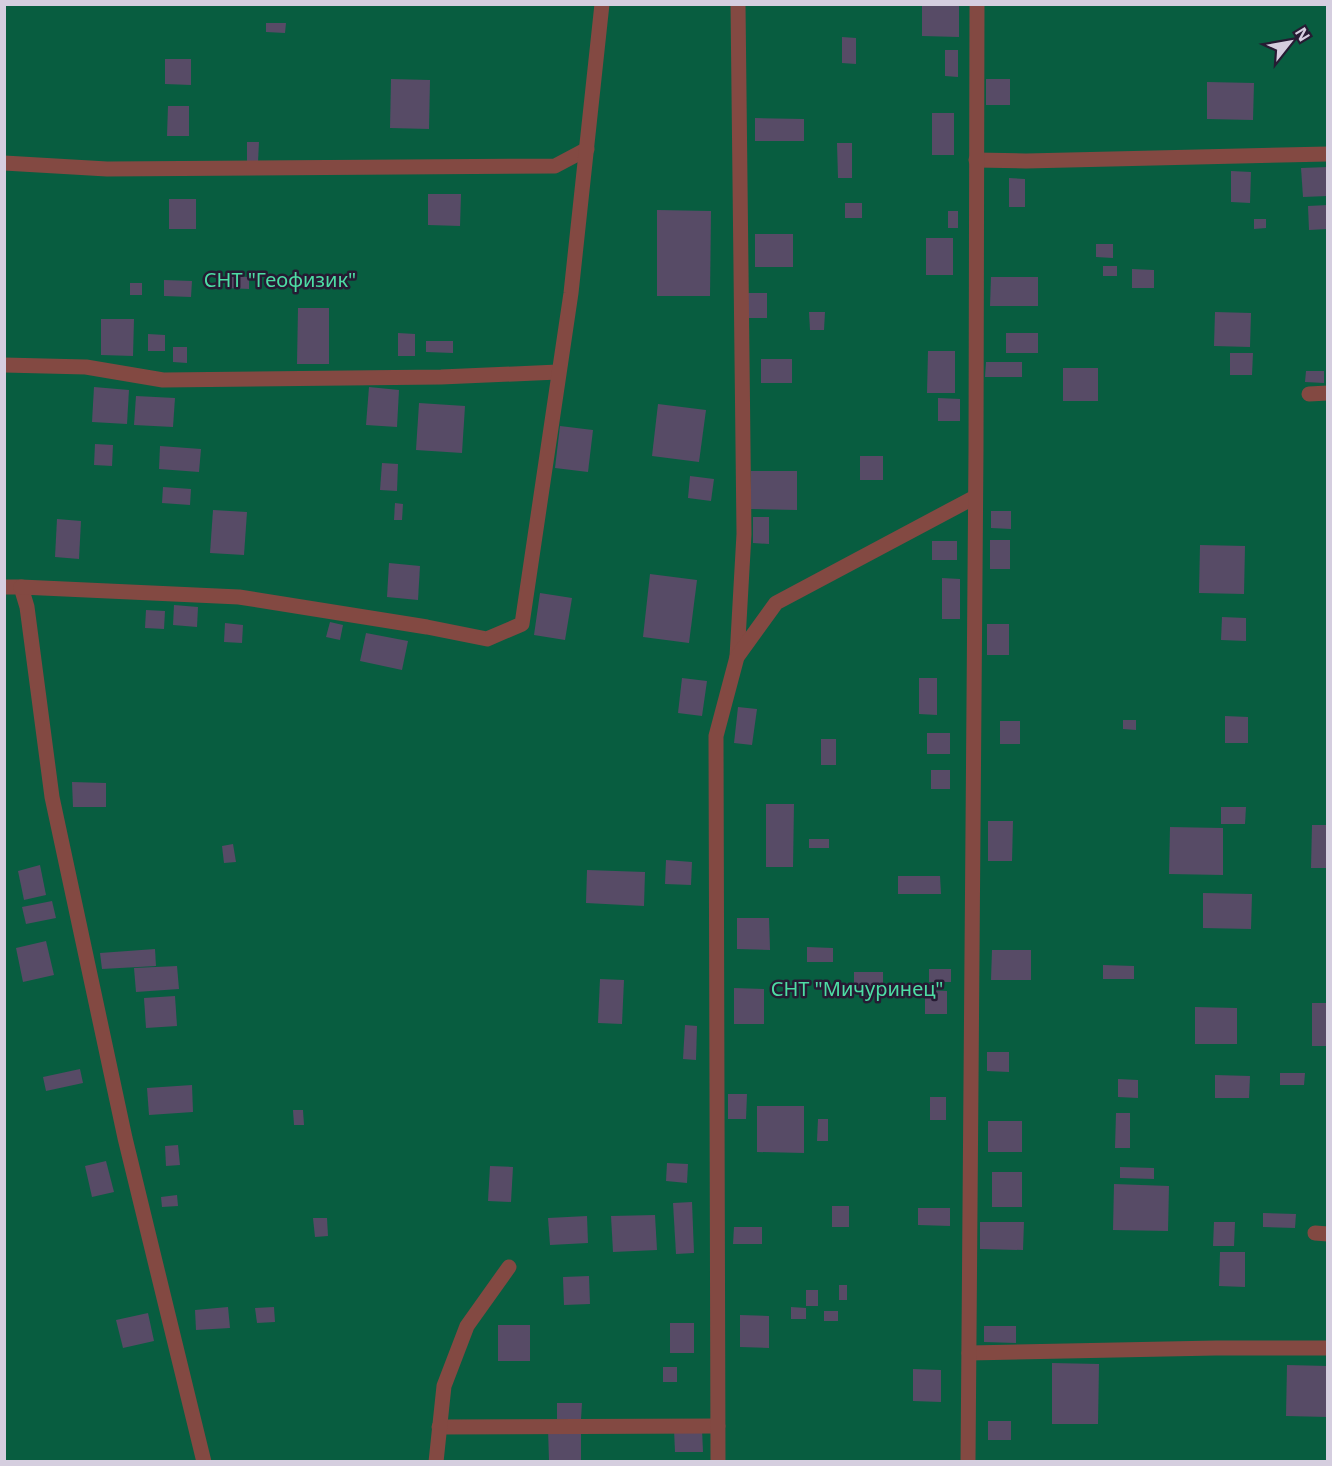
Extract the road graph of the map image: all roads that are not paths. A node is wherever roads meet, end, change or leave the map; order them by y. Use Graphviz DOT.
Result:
graph roads {
  1 [pos="602,4"];
  2 [pos="738,4"];
  3 [pos="977,4"];
  4 [pos="587,149"];
  5 [pos="1328,154"];
  6 [pos="976,160"];
  7 [pos="4,163"];
  8 [pos="4,366"];
  9 [pos="558,372"];
  10 [pos="1328,393"];
  11 [pos="1310,394"];
  12 [pos="975,497"];
  13 [pos="4,586"];
  14 [pos="21,587"];
  15 [pos="737,657"];
  16 [pos="509,1267"];
  17 [pos="1328,1348"];
  18 [pos="969,1353"];
  19 [pos="718,1426"];
  20 [pos="439,1427"];
  21 [pos="204,1461"];
  22 [pos="436,1461"];
  23 [pos="718,1461"];
  24 [pos="968,1461"];
  1 -- 4 [label="street"];
  2 -- 15 [label="street"];
  3 -- 6 [label="street"];
  4 -- 7 [label="street"];
  4 -- 9 [label="street"];
  5 -- 6 [label="street"];
  6 -- 12 [label="street"];
  8 -- 9 [label="street"];
  9 -- 14 [label="street"];
  10 -- 11 [label="street"];
  12 -- 15 [label="street"];
  12 -- 18 [label="street"];
  13 -- 14 [label="street"];
  14 -- 21 [label="street"];
  15 -- 19 [label="street"];
  16 -- 20 [label="street"];
  17 -- 18 [label="street"];
  18 -- 24 [label="street"];
  19 -- 20 [label="street"];
  19 -- 23 [label="street"];
  20 -- 22 [label="street"];
}
